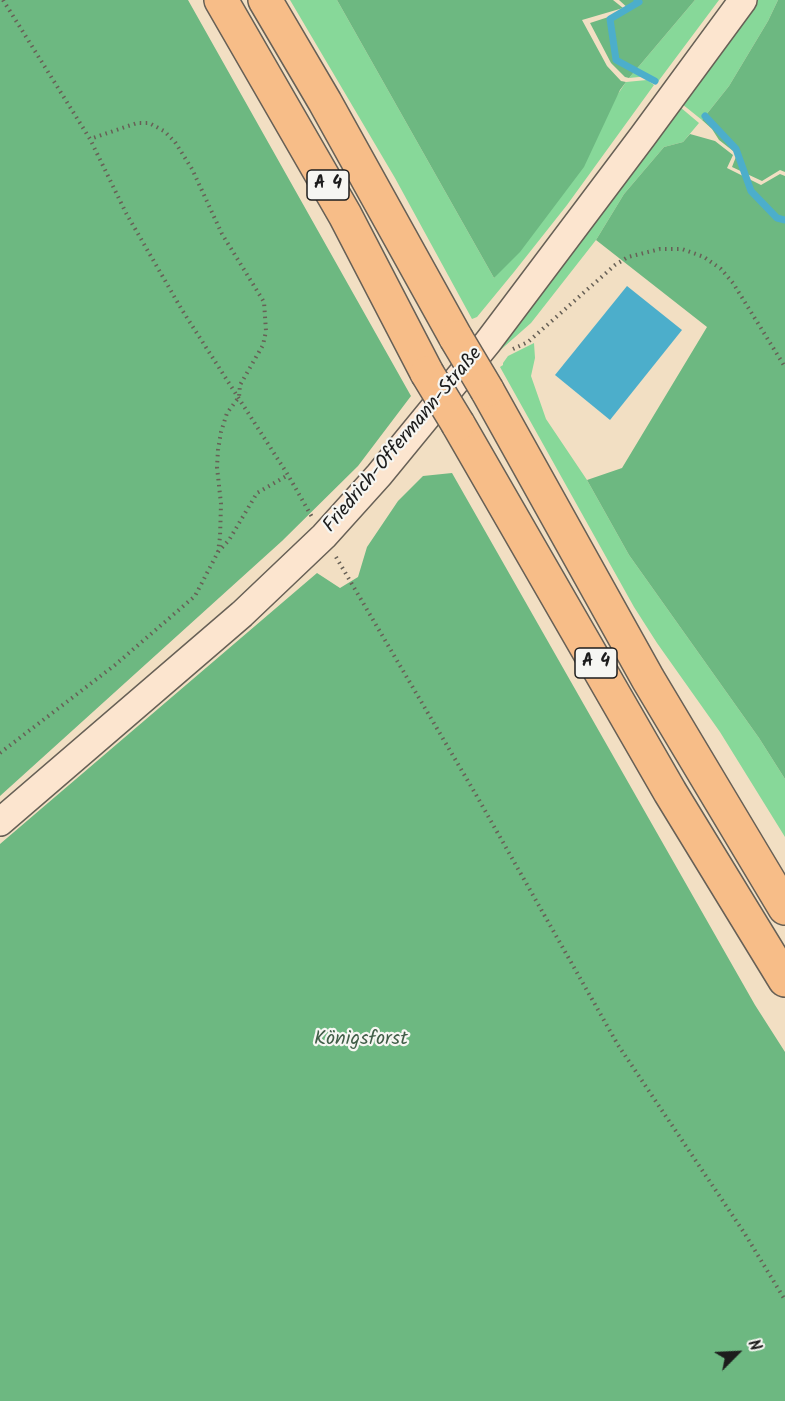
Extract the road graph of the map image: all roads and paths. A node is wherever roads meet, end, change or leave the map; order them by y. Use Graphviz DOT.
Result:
graph roads {
  1 [pos="3,0"];
  2 [pos="221,0"];
  3 [pos="265,0"];
  4 [pos="743,0"];
  5 [pos="90,139"];
  6 [pos="507,352"];
  7 [pos="785,367"];
  8 [pos="239,397"];
  9 [pos="288,475"];
  10 [pos="324,536"];
  11 [pos="218,552"];
  12 [pos="0,753"];
  13 [pos="0,822"];
  14 [pos="785,908"];
  15 [pos="785,980"];
  16 [pos="785,1300"];
  1 -- 5 [label="path"];
  2 -- 15 [label="highway, A 4, bridge"];
  3 -- 14 [label="highway, A 4, bridge"];
  4 -- 10 [label="main road, Friedrich-Offermann-Straße"];
  5 -- 8 [label="path"];
  5 -- 8 [label="path"];
  6 -- 7 [label="path"];
  8 -- 9 [label="path"];
  8 -- 11 [label="path"];
  9 -- 10 [label="path"];
  9 -- 11 [label="path"];
  10 -- 13 [label="main road, Friedrich-Offermann-Straße"];
  10 -- 16 [label="path"];
  11 -- 12 [label="path"];
}
